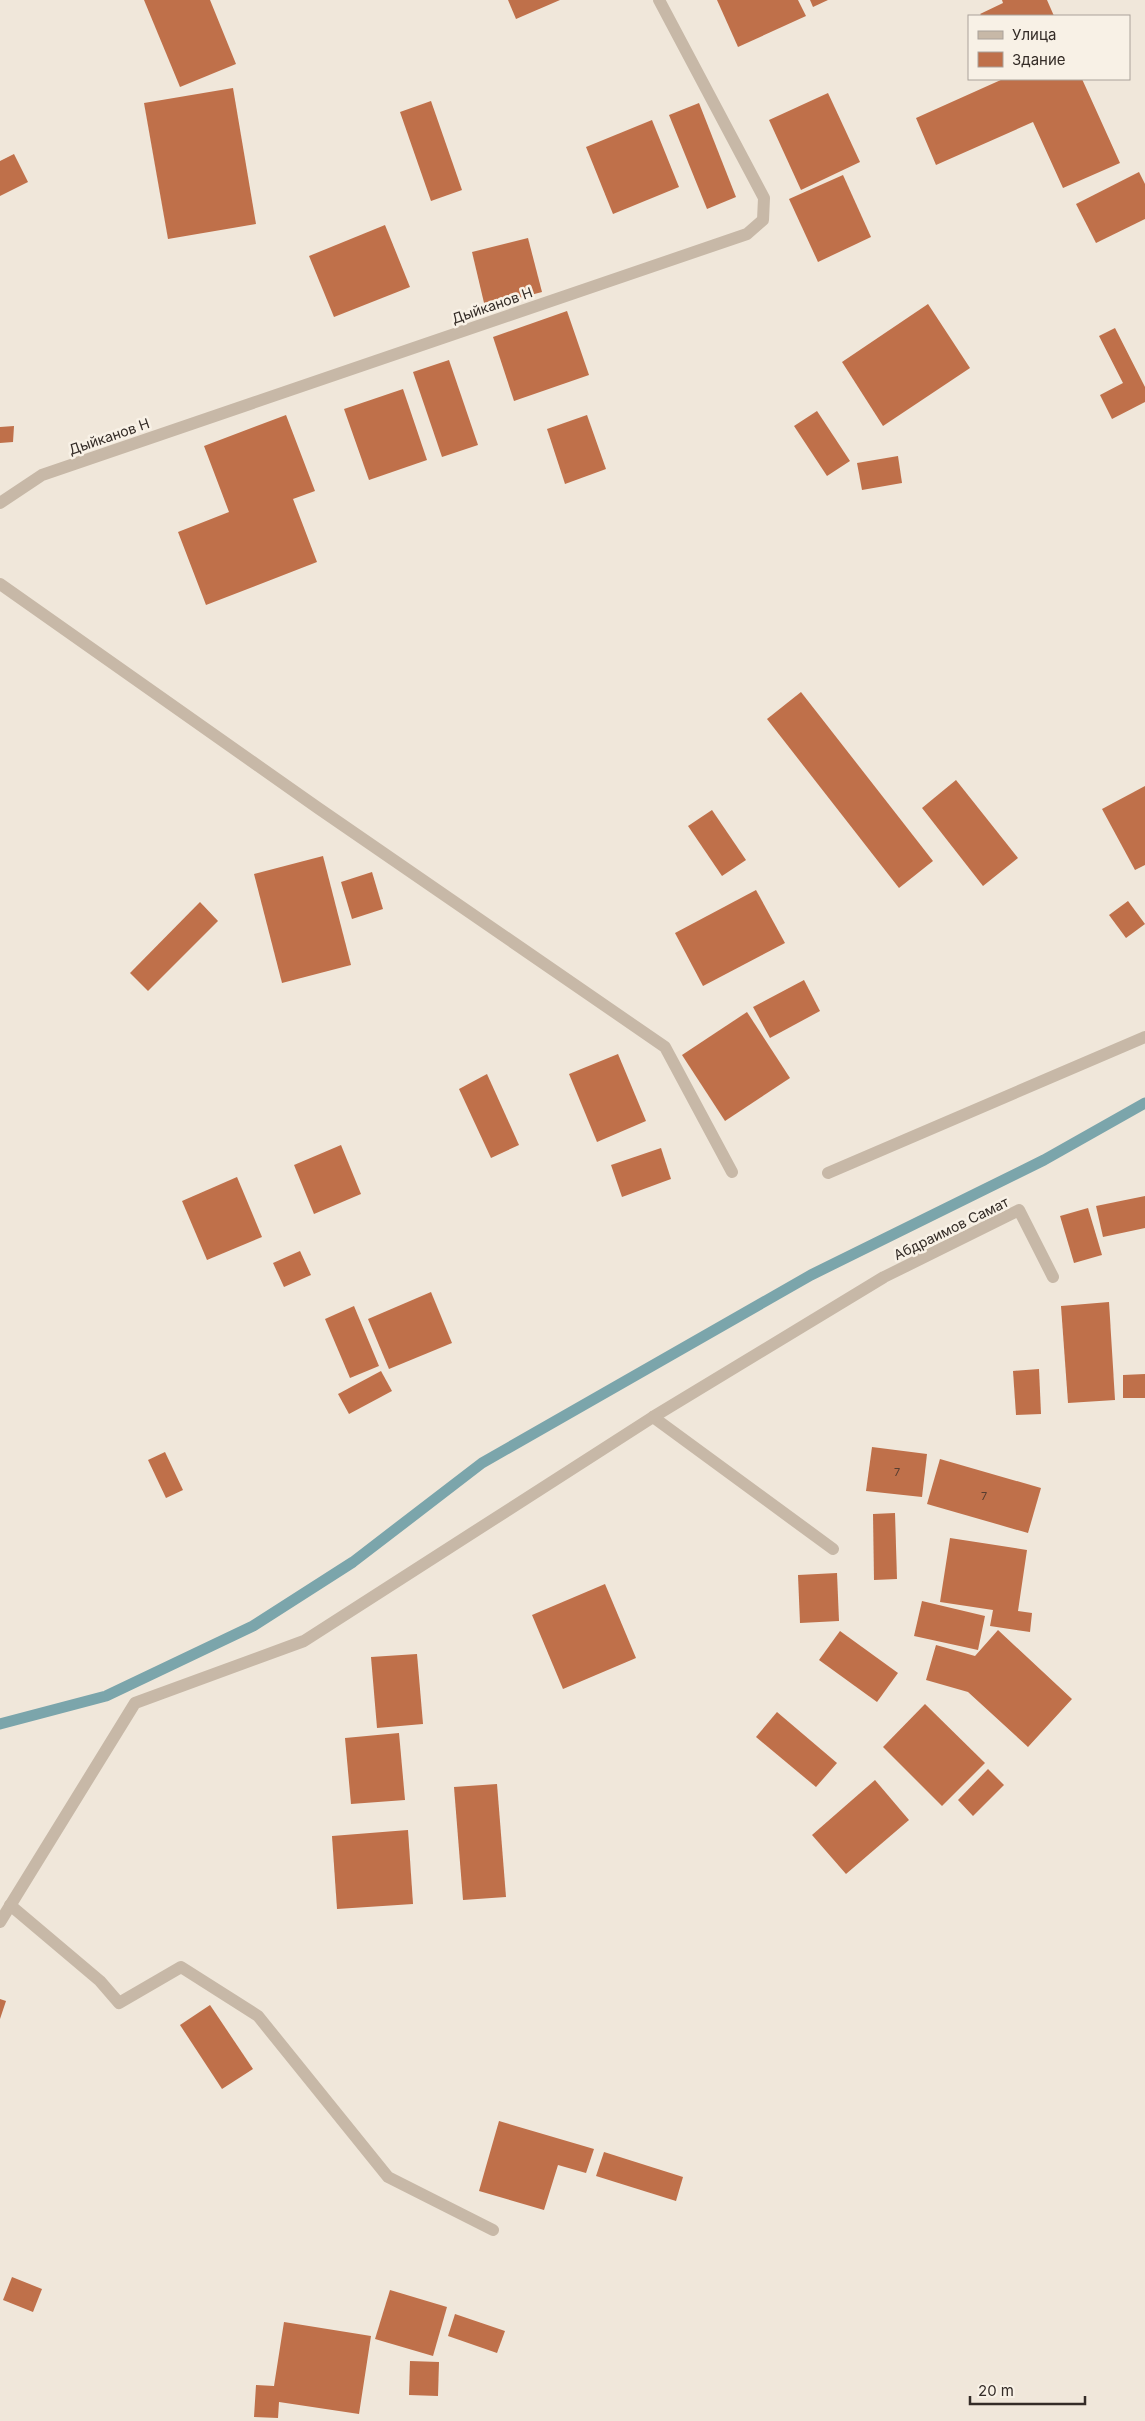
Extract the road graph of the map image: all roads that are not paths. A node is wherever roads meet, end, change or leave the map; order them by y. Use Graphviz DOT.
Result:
graph roads {
  1 [pos="659,0"];
  2 [pos="0,502"];
  3 [pos="0,584"];
  4 [pos="1145,1037"];
  5 [pos="732,1172"];
  6 [pos="828,1173"];
  7 [pos="1053,1277"];
  8 [pos="653,1418"];
  9 [pos="833,1548"];
  10 [pos="10,1905"];
  11 [pos="0,1922"];
  12 [pos="493,2230"];
  1 -- 2 [label="street, Дыйканов Н"];
  3 -- 5 [label="street"];
  4 -- 6 [label="street"];
  7 -- 8 [label="street, Абдраимов Самат"];
  8 -- 9 [label="street"];
  8 -- 10 [label="street"];
  10 -- 11 [label="street"];
  10 -- 12 [label="street"];
}
